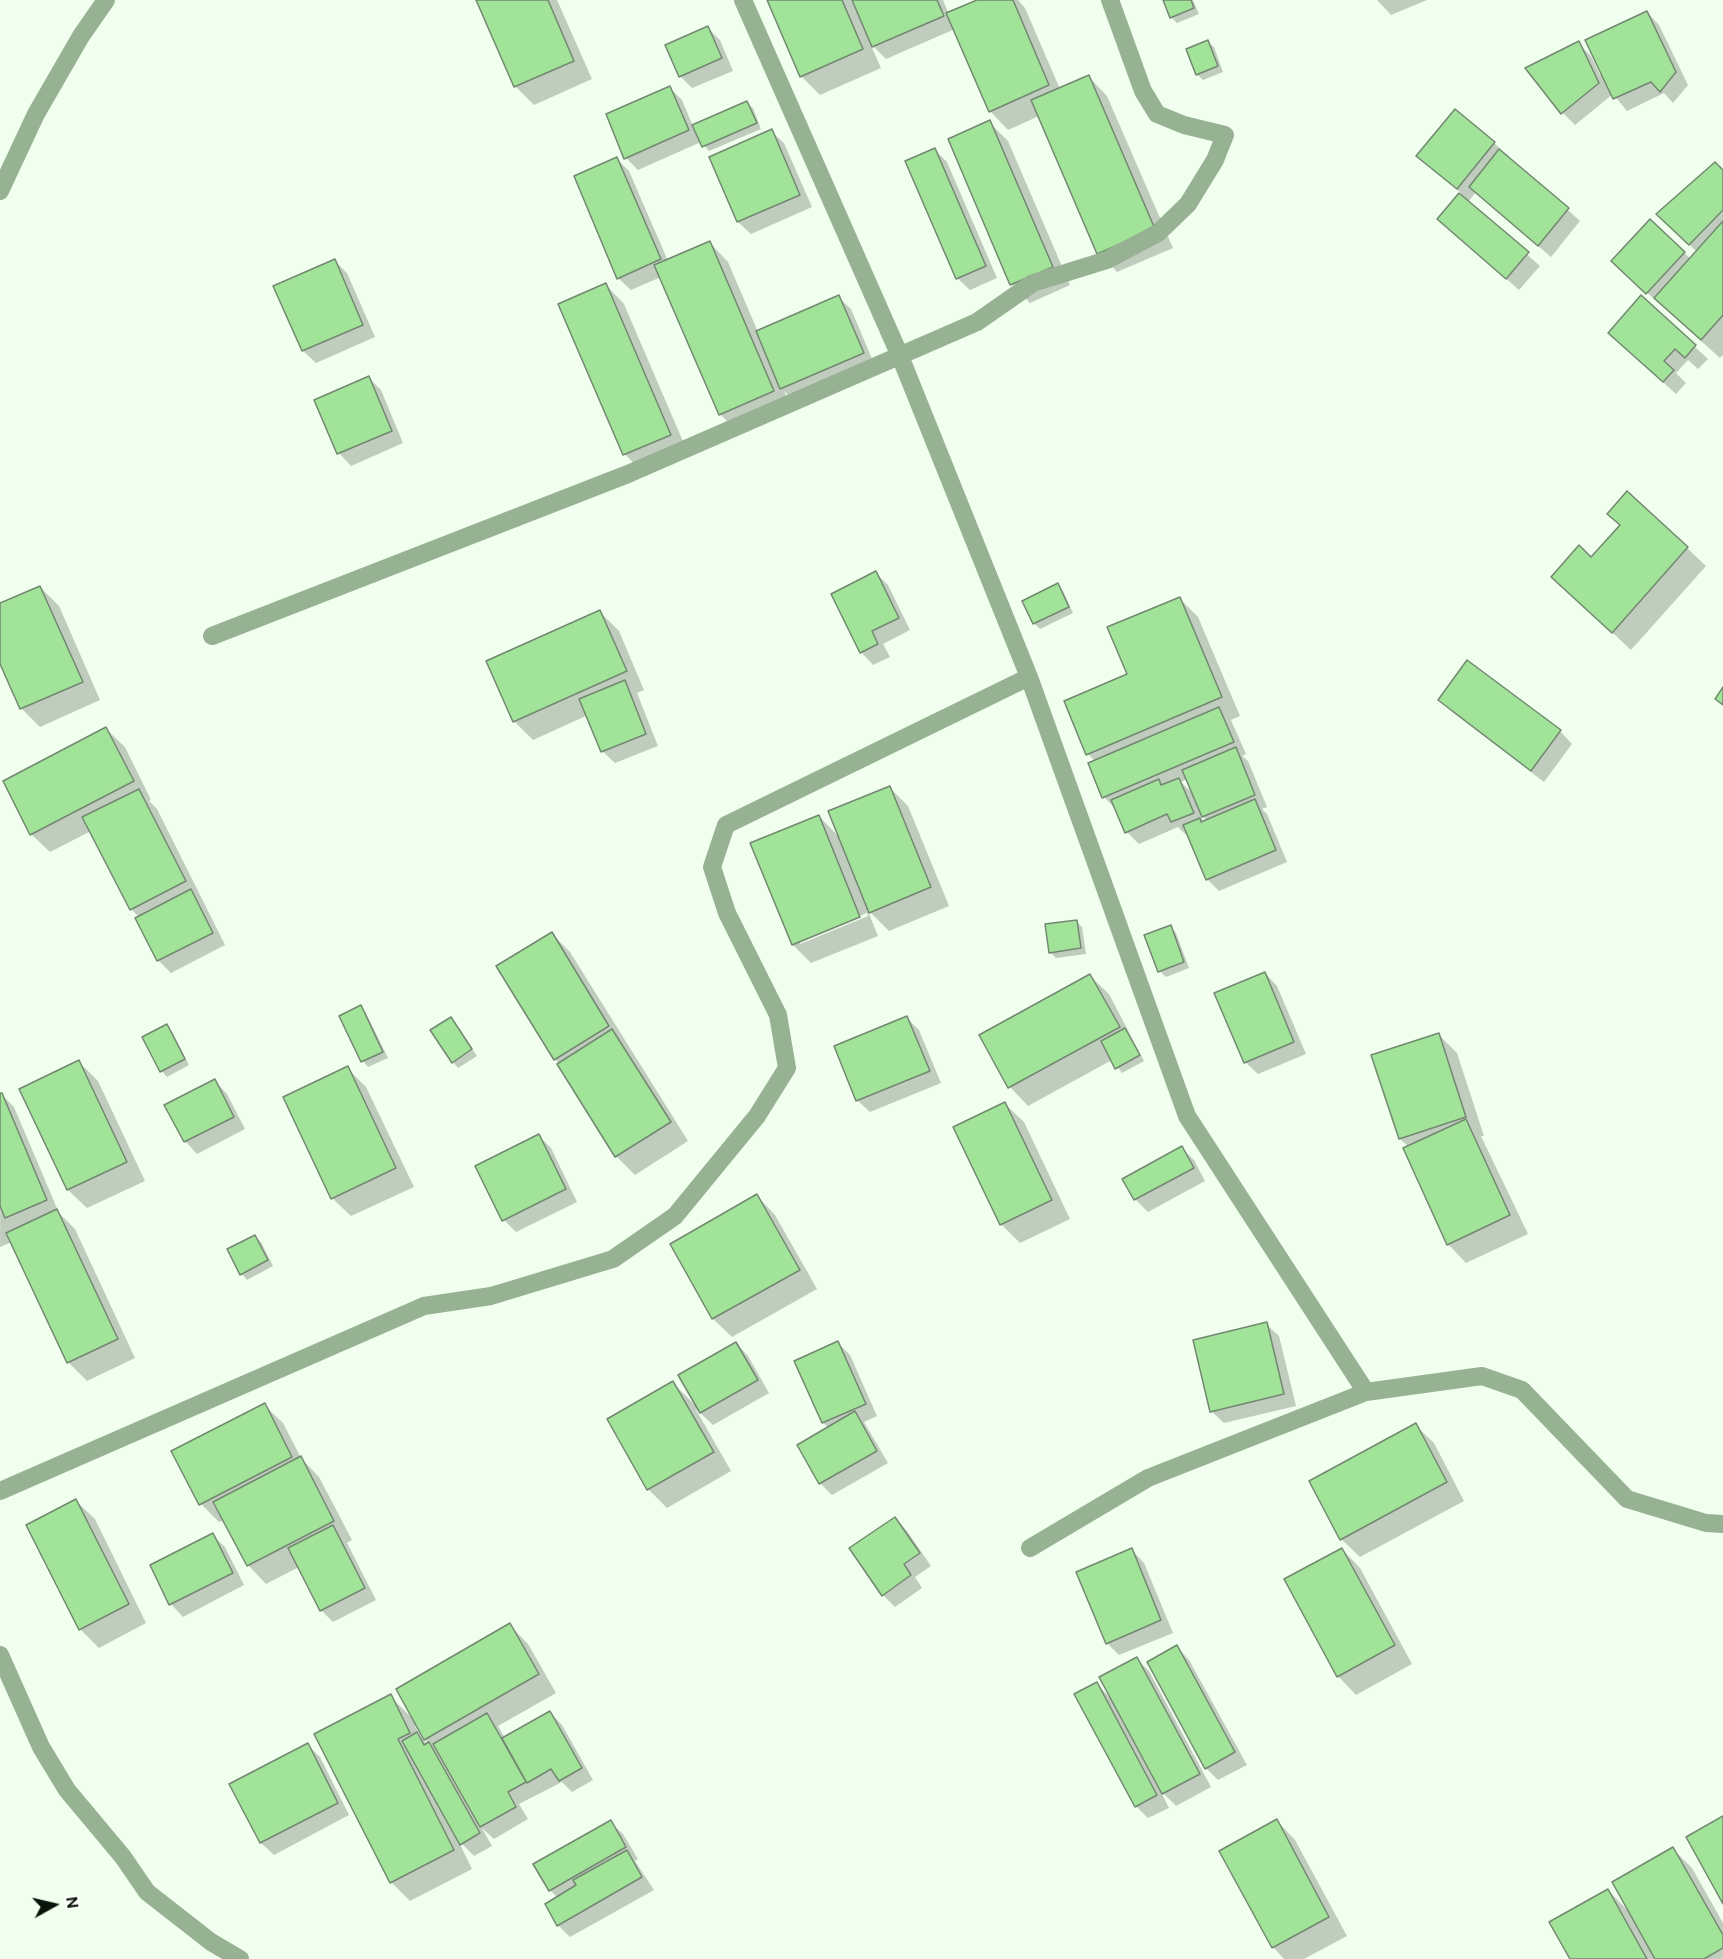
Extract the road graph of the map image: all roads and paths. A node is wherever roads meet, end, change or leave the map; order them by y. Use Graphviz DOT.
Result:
graph roads {
  1 [pos="106,0"];
  2 [pos="743,0"];
  3 [pos="1110,0"];
  4 [pos="0,191"];
  5 [pos="900,356"];
  6 [pos="212,636"];
  7 [pos="1029,677"];
  8 [pos="1366,1392"];
  9 [pos="0,1491"];
  10 [pos="1723,1524"];
  11 [pos="1030,1548"];
  12 [pos="0,1655"];
  13 [pos="240,1959"];
  1 -- 4 [label="street"];
  2 -- 5 [label="street"];
  3 -- 5 [label="street"];
  5 -- 6 [label="street"];
  5 -- 7 [label="street"];
  7 -- 8 [label="street"];
  7 -- 9 [label="street"];
  8 -- 10 [label="street"];
  8 -- 11 [label="street"];
  12 -- 13 [label="street"];
}
